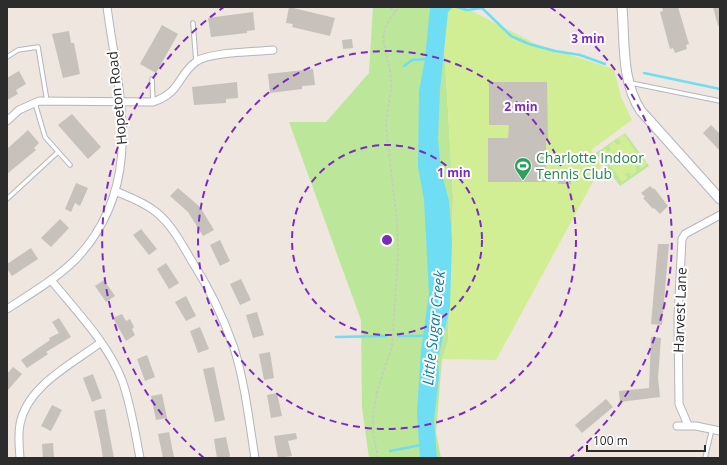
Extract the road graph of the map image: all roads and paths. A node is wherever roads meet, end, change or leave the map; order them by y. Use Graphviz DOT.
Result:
graph roads {
  1 [pos="107,7"];
  2 [pos="390,7"];
  3 [pos="400,7"];
  4 [pos="622,7"];
  5 [pos="395,12"];
  6 [pos="193,23"];
  7 [pos="273,50"];
  8 [pos="7,57"];
  9 [pos="196,62"];
  10 [pos="152,79"];
  11 [pos="628,83"];
  12 [pos="47,101"];
  13 [pos="720,101"];
  14 [pos="120,102"];
  15 [pos="153,102"];
  16 [pos="35,103"];
  17 [pos="7,121"];
  18 [pos="58,152"];
  19 [pos="70,165"];
  20 [pos="116,191"];
  21 [pos="720,198"];
  22 [pos="7,200"];
  23 [pos="720,214"];
  24 [pos="51,280"];
  25 [pos="7,309"];
  26 [pos="100,343"];
  27 [pos="688,425"];
  28 [pos="677,426"];
  29 [pos="712,429"];
  30 [pos="720,431"];
  31 [pos="20,458"];
  32 [pos="140,458"];
  33 [pos="255,458"];
  34 [pos="378,458"];
  35 [pos="705,458"];
  1 -- 14 [label="street, Hopeton Road"];
  2 -- 5 [label="path"];
  3 -- 5 [label="path"];
  4 -- 11 [label="street"];
  5 -- 34 [label="path"];
  6 -- 9 [label="lane"];
  7 -- 9 [label="street"];
  8 -- 12 [label="lane"];
  9 -- 15 [label="street"];
  10 -- 15 [label="lane"];
  11 -- 13 [label="lane"];
  11 -- 21 [label="street"];
  12 -- 14 [label="street"];
  12 -- 16 [label="street"];
  14 -- 15 [label="street"];
  14 -- 20 [label="street, Hopeton Road"];
  16 -- 17 [label="street"];
  16 -- 18 [label="lane"];
  18 -- 19 [label="lane"];
  18 -- 22 [label="lane"];
  20 -- 24 [label="street, Hopeton Road"];
  20 -- 33 [label="street"];
  23 -- 27 [label="street, Harvest Lane"];
  24 -- 25 [label="street, Hopeton Road"];
  24 -- 26 [label="street"];
  26 -- 31 [label="street"];
  26 -- 32 [label="street"];
  27 -- 28 [label="street"];
  27 -- 29 [label="street"];
  29 -- 30 [label="street"];
  29 -- 35 [label="lane"];
}
